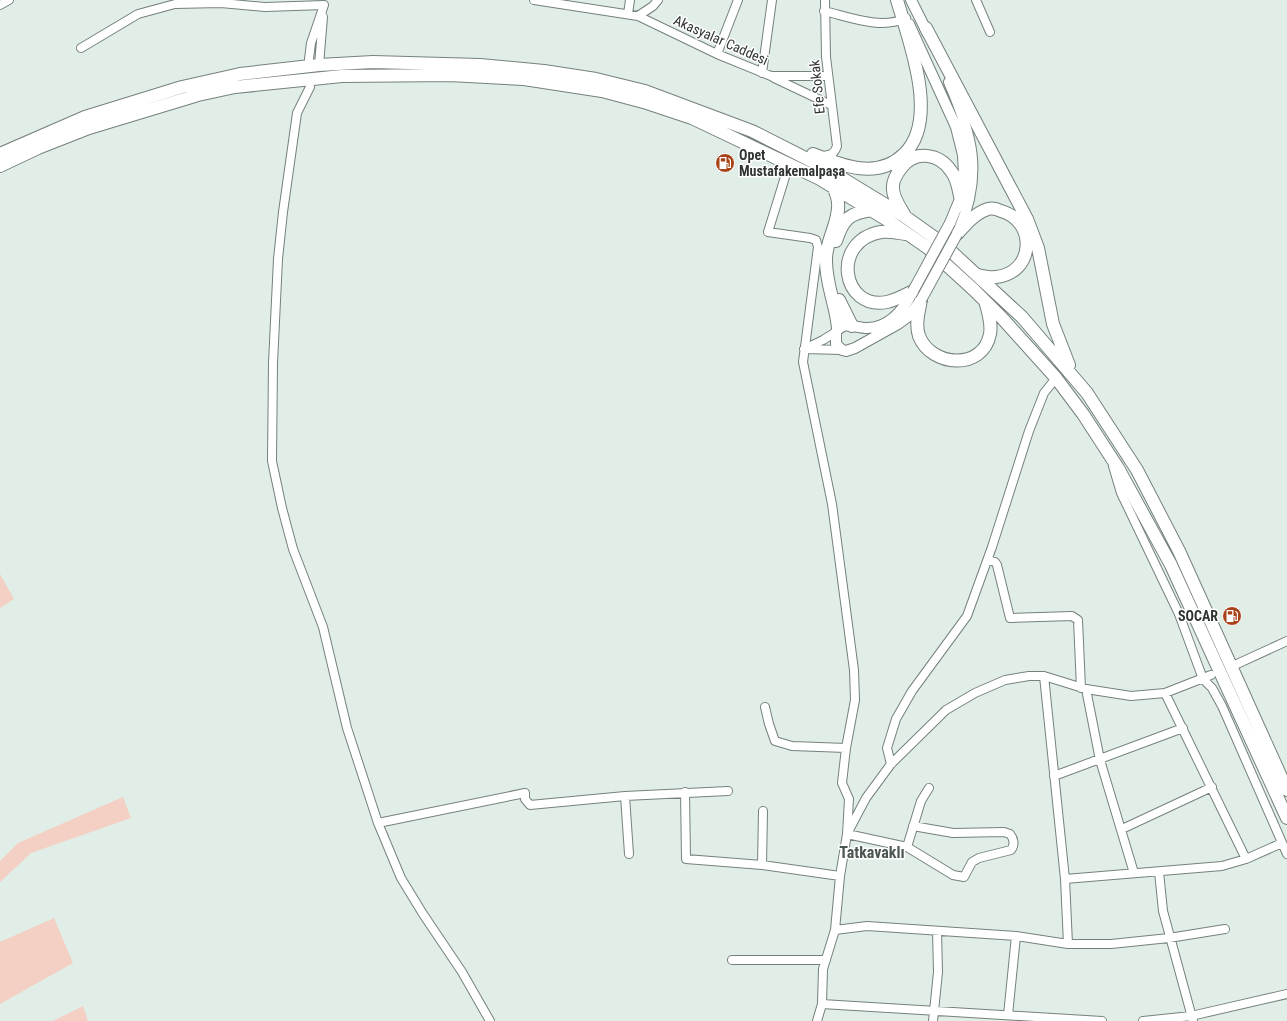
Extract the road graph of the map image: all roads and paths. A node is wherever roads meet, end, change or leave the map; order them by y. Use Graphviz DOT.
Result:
graph roads {
  1 [pos="9,0"];
  2 [pos="534,0"];
  3 [pos="630,0"];
  4 [pos="658,0"];
  5 [pos="738,0"];
  6 [pos="772,0"];
  7 [pos="825,0"];
  8 [pos="898,0"];
  9 [pos="911,0"];
  10 [pos="976,0"];
  11 [pos="174,2"];
  12 [pos="199,2"];
  13 [pos="265,3"];
  14 [pos="325,3"];
  15 [pos="572,3"];
  16 [pos="0,5"];
  17 [pos="824,11"];
  18 [pos="628,14"];
  19 [pos="638,16"];
  20 [pos="904,19"];
  21 [pos="926,28"];
  22 [pos="990,32"];
  23 [pos="81,48"];
  24 [pos="717,54"];
  25 [pos="314,62"];
  26 [pos="762,73"];
  27 [pos="771,76"];
  28 [pos="828,76"];
  29 [pos="310,86"];
  30 [pos="831,105"];
  31 [pos="752,131"];
  32 [pos="0,154"];
  33 [pos="818,156"];
  34 [pos="789,164"];
  35 [pos="0,166"];
  36 [pos="833,186"];
  37 [pos="960,196"];
  38 [pos="872,210"];
  39 [pos="904,216"];
  40 [pos="907,234"];
  41 [pos="957,234"];
  42 [pos="978,275"];
  43 [pos="917,295"];
  44 [pos="984,300"];
  45 [pos="852,326"];
  46 [pos="837,330"];
  47 [pos="858,345"];
  48 [pos="804,349"];
  49 [pos="842,350"];
  50 [pos="1056,378"];
  51 [pos="1075,379"];
  52 [pos="1109,454"];
  53 [pos="988,560"];
  54 [pos="1287,641"];
  55 [pos="1237,664"];
  56 [pos="1044,676"];
  57 [pos="1207,677"];
  58 [pos="1084,689"];
  59 [pos="1165,693"];
  60 [pos="765,707"];
  61 [pos="1183,728"];
  62 [pos="846,748"];
  63 [pos="1100,760"];
  64 [pos="890,764"];
  65 [pos="1054,776"];
  66 [pos="1212,786"];
  67 [pos="929,788"];
  68 [pos="1287,790"];
  69 [pos="728,791"];
  70 [pos="685,792"];
  71 [pos="625,796"];
  72 [pos="763,811"];
  73 [pos="1287,818"];
  74 [pos="378,823"];
  75 [pos="912,826"];
  76 [pos="1122,829"];
  77 [pos="847,834"];
  78 [pos="1282,843"];
  79 [pos="907,846"];
  80 [pos="629,854"];
  81 [pos="1287,854"];
  82 [pos="1246,859"];
  83 [pos="762,865"];
  84 [pos="1160,872"];
  85 [pos="1134,873"];
  86 [pos="840,876"];
  87 [pos="1065,879"];
  88 [pos="1225,929"];
  89 [pos="835,930"];
  90 [pos="937,931"];
  91 [pos="1016,936"];
  92 [pos="1170,938"];
  93 [pos="1068,944"];
  94 [pos="732,960"];
  95 [pos="826,960"];
  96 [pos="1287,994"];
  97 [pos="822,1004"];
  98 [pos="935,1010"];
  99 [pos="1008,1015"];
  100 [pos="1192,1019"];
  101 [pos="490,1021"];
  102 [pos="817,1021"];
  103 [pos="933,1021"];
  104 [pos="1102,1021"];
  105 [pos="1143,1021"];
  1 -- 16 [label="street"];
  2 -- 15 [label="street, Akasyalar Caddesi"];
  3 -- 18 [label="street"];
  4 -- 19 [label="street"];
  5 -- 24 [label="street"];
  6 -- 26 [label="street"];
  7 -- 17 [label="street, Efe Sokak"];
  8 -- 20 [label="highway"];
  9 -- 21 [label="main road"];
  10 -- 22 [label="street"];
  11 -- 12 [label="street"];
  11 -- 23 [label="street"];
  12 -- 13 [label="street"];
  13 -- 14 [label="street"];
  14 -- 25 [label="street"];
  14 -- 25 [label="street"];
  15 -- 18 [label="street, Akasyalar Caddesi"];
  17 -- 20 [label="street"];
  17 -- 28 [label="street, Efe Sokak"];
  18 -- 19 [label="street, Akasyalar Caddesi"];
  19 -- 24 [label="street, Akasyalar Caddesi"];
  20 -- 33 [label="highway"];
  20 -- 37 [label="main road"];
  21 -- 41 [label="main road"];
  21 -- 51 [label="highway"];
  24 -- 26 [label="street, Akasyalar Caddesi"];
  25 -- 31 [label="highway"];
  25 -- 32 [label="highway"];
  26 -- 27 [label="street, Akasyalar Caddesi"];
  27 -- 28 [label="street, Akasyalar Caddesi"];
  27 -- 30 [label="street"];
  28 -- 30 [label="street, Efe Sokak"];
  29 -- 74 [label="street"];
  30 -- 33 [label="street, Efe Sokak"];
  31 -- 33 [label="highway"];
  31 -- 39 [label="highway"];
  34 -- 35 [label="highway"];
  34 -- 36 [label="highway"];
  34 -- 48 [label="street"];
  36 -- 38 [label="highway"];
  36 -- 46 [label="highway"];
  37 -- 39 [label="highway"];
  37 -- 43 [label="main road, bridge"];
  38 -- 40 [label="highway"];
  38 -- 45 [label="highway"];
  39 -- 42 [label="highway"];
  40 -- 43 [label="highway"];
  40 -- 44 [label="highway"];
  41 -- 42 [label="highway"];
  41 -- 43 [label="main road, bridge"];
  42 -- 51 [label="highway"];
  43 -- 44 [label="highway"];
  43 -- 45 [label="main road"];
  43 -- 47 [label="main road"];
  44 -- 50 [label="highway"];
  45 -- 46 [label="main road"];
  45 -- 47 [label="main road"];
  46 -- 48 [label="street"];
  46 -- 49 [label="main road"];
  47 -- 49 [label="main road"];
  48 -- 49 [label="street"];
  48 -- 62 [label="street"];
  50 -- 52 [label="highway"];
  50 -- 53 [label="street"];
  51 -- 68 [label="highway"];
  52 -- 57 [label="street"];
  52 -- 73 [label="highway"];
  53 -- 58 [label="street"];
  53 -- 64 [label="street"];
  54 -- 55 [label="street"];
  56 -- 58 [label="street"];
  56 -- 64 [label="street"];
  56 -- 65 [label="street"];
  57 -- 59 [label="street"];
  57 -- 78 [label="street"];
  58 -- 59 [label="street"];
  58 -- 63 [label="street"];
  59 -- 61 [label="street"];
  60 -- 62 [label="street"];
  61 -- 63 [label="street"];
  61 -- 66 [label="street"];
  62 -- 77 [label="street"];
  63 -- 65 [label="street"];
  63 -- 76 [label="street"];
  64 -- 77 [label="street"];
  65 -- 87 [label="street"];
  66 -- 76 [label="street"];
  66 -- 82 [label="street"];
  67 -- 75 [label="street"];
  69 -- 70 [label="street"];
  70 -- 71 [label="street"];
  70 -- 83 [label="street"];
  71 -- 74 [label="street"];
  71 -- 80 [label="street"];
  72 -- 83 [label="street"];
  74 -- 101 [label="street"];
  75 -- 79 [label="street"];
  75 -- 79 [label="street"];
  76 -- 85 [label="street"];
  77 -- 79 [label="street"];
  77 -- 86 [label="street"];
  78 -- 81 [label="street"];
  78 -- 82 [label="street"];
  82 -- 84 [label="street"];
  83 -- 86 [label="street"];
  84 -- 85 [label="street"];
  84 -- 92 [label="street"];
  85 -- 87 [label="street"];
  86 -- 89 [label="street"];
  87 -- 93 [label="street"];
  88 -- 92 [label="street"];
  89 -- 90 [label="street"];
  89 -- 95 [label="street"];
  90 -- 91 [label="street"];
  90 -- 98 [label="street"];
  91 -- 93 [label="street"];
  91 -- 99 [label="street"];
  92 -- 93 [label="street"];
  92 -- 100 [label="street"];
  94 -- 95 [label="street"];
  95 -- 97 [label="street"];
  96 -- 100 [label="street"];
  97 -- 98 [label="street"];
  97 -- 102 [label="street"];
  98 -- 99 [label="street"];
  98 -- 103 [label="street"];
  99 -- 104 [label="street"];
  100 -- 105 [label="street"];
}
